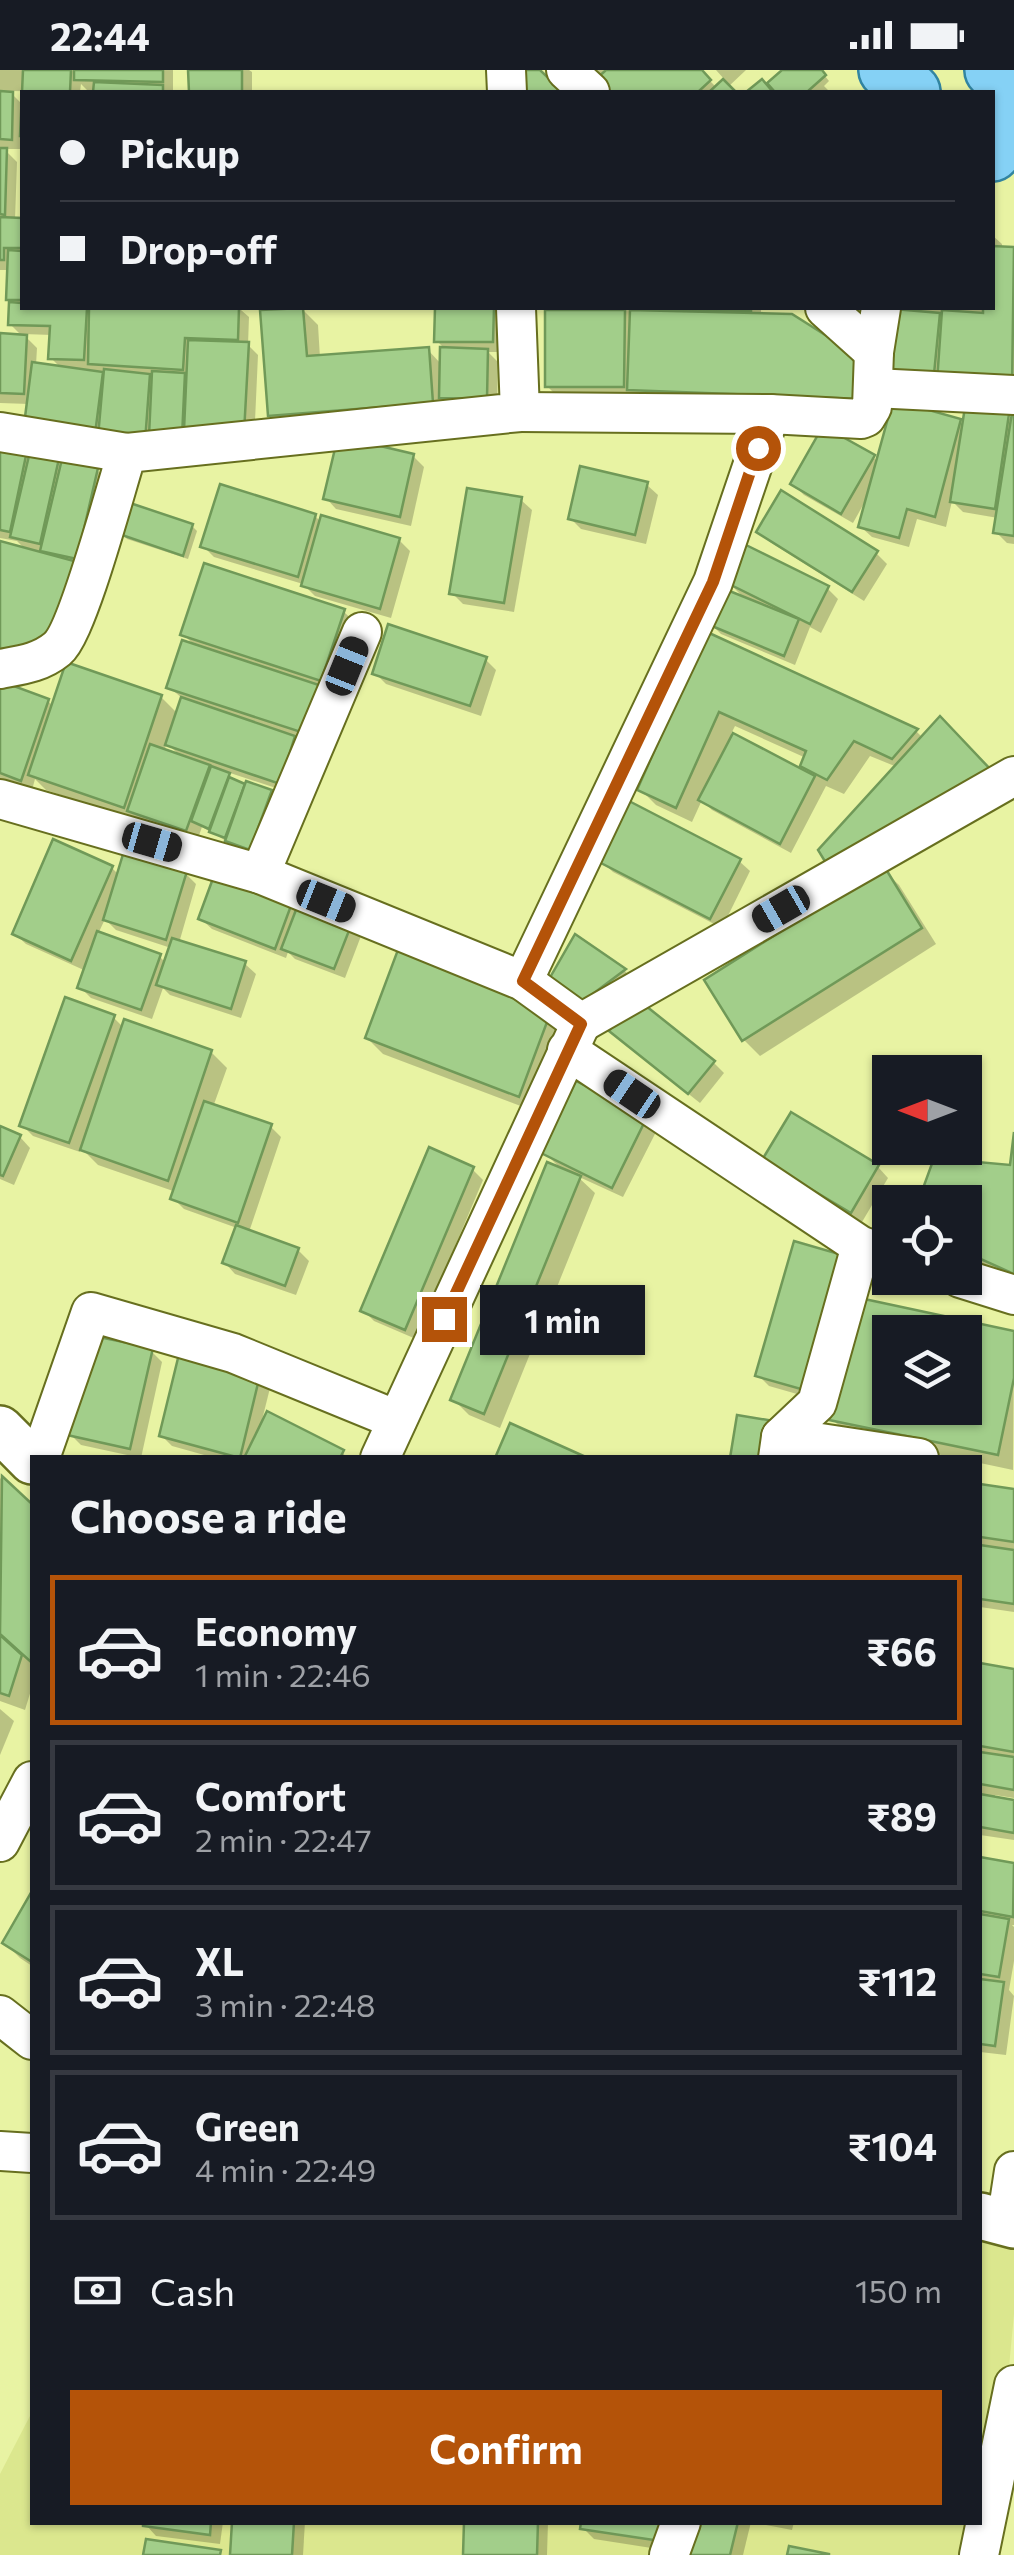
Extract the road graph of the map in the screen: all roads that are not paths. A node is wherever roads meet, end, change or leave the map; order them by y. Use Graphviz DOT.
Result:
graph roads {
  1 [pos="566,70"];
  2 [pos="887,70"];
  3 [pos="993,70"];
  4 [pos="588,90"];
  5 [pos="910,90"];
  6 [pos="1014,90"];
  7 [pos="1014,128"];
  8 [pos="995,150"];
  9 [pos="995,168"];
  10 [pos="1014,184"];
  11 [pos="516,310"];
  12 [pos="827,310"];
  13 [pos="881,310"];
  14 [pos="874,370"];
  15 [pos="1014,395"];
  16 [pos="520,412"];
  17 [pos="770,414"];
  18 [pos="0,432"];
  19 [pos="126,453"];
  20 [pos="362,632"];
  21 [pos="0,668"];
  22 [pos="1014,776"];
  23 [pos="0,799"];
  24 [pos="260,874"];
  25 [pos="523,981"];
  26 [pos="574,1037"];
  27 [pos="872,1247"];
  28 [pos="872,1260"];
  29 [pos="982,1285"];
  30 [pos="1014,1295"];
  31 [pos="397,1420"];
  32 [pos="0,1429"];
  33 [pos="779,1447"];
  34 [pos="41,1455"];
  35 [pos="381,1455"];
  36 [pos="880,1455"];
  37 [pos="30,1460"];
  38 [pos="30,1785"];
  39 [pos="0,1842"];
  40 [pos="0,2015"];
  41 [pos="30,2038"];
  42 [pos="0,2151"];
  43 [pos="30,2153"];
  44 [pos="1014,2171"];
  45 [pos="1000,2221"];
  46 [pos="1014,2385"];
  47 [pos="992,2434"];
  48 [pos="680,2525"];
  49 [pos="670,2555"];
  50 [pos="979,2555"];
  1 -- 4 [label="street"];
  2 -- 5 [label="main road"];
  3 -- 6 [label="main road"];
  7 -- 8 [label="main road"];
  9 -- 10 [label="main road"];
  11 -- 16 [label="street"];
  12 -- 14 [label="street"];
  13 -- 14 [label="street"];
  14 -- 15 [label="street"];
  14 -- 17 [label="street"];
  16 -- 17 [label="street"];
  16 -- 19 [label="street"];
  17 -- 25 [label="street"];
  18 -- 19 [label="street"];
  19 -- 21 [label="street"];
  20 -- 24 [label="street"];
  22 -- 26 [label="street"];
  23 -- 24 [label="street"];
  24 -- 25 [label="street"];
  25 -- 26 [label="street"];
  26 -- 27 [label="street"];
  26 -- 31 [label="street"];
  28 -- 33 [label="street"];
  29 -- 30 [label="street"];
  31 -- 34 [label="street"];
  31 -- 35 [label="street"];
  32 -- 37 [label="street"];
  33 -- 36 [label="street"];
  38 -- 39 [label="street"];
  40 -- 41 [label="street"];
  42 -- 43 [label="street"];
  44 -- 45 [label="street"];
  46 -- 47 [label="street"];
  47 -- 50 [label="street"];
  48 -- 49 [label="street"];
}
